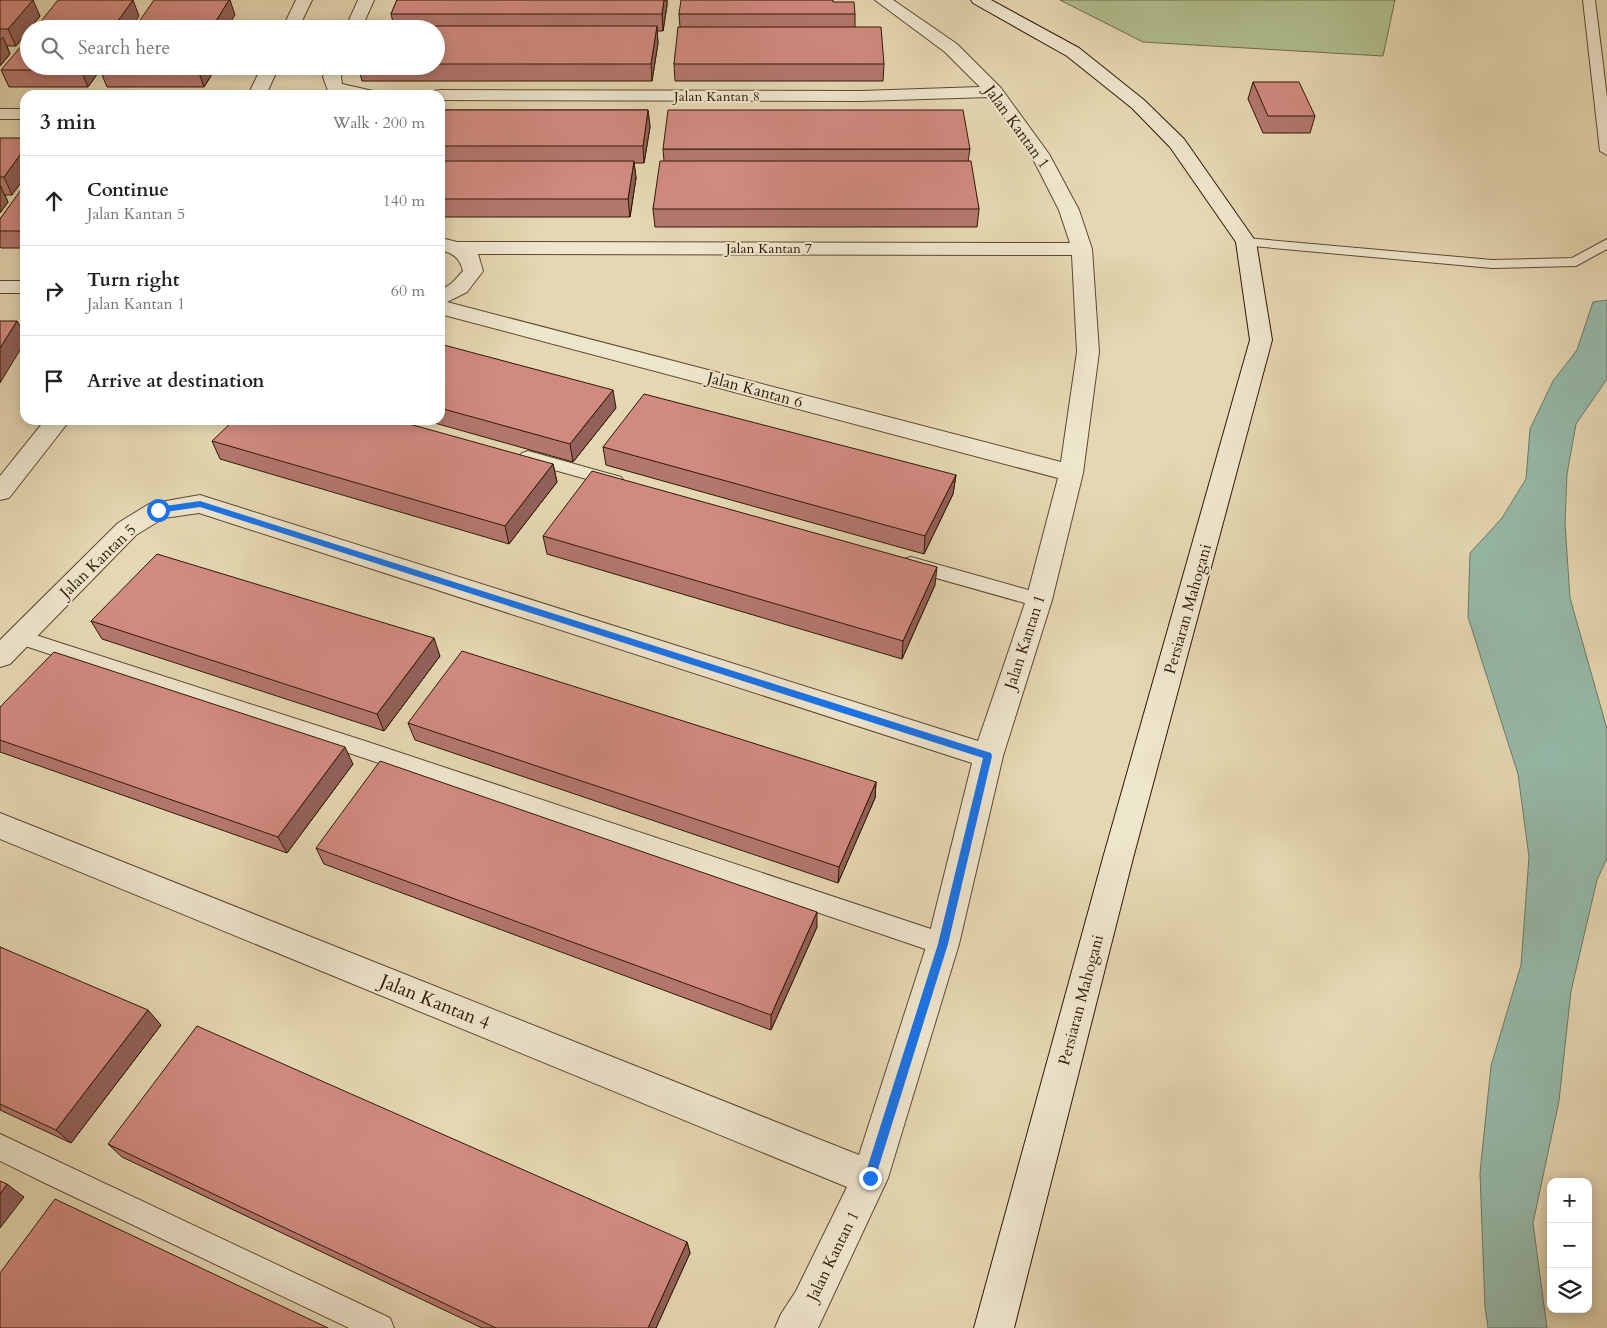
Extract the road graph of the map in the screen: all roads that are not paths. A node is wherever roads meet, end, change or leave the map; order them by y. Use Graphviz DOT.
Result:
graph roads {
  1 [pos="304,0"];
  2 [pos="366,0"];
  3 [pos="883,0"];
  4 [pos="979,0"];
  5 [pos="1590,0"];
  6 [pos="294,20"];
  7 [pos="357,20"];
  8 [pos="267,75"];
  9 [pos="333,75"];
  10 [pos="259,90"];
  11 [pos="346,90"];
  12 [pos="994,92"];
  13 [pos="445,95"];
  14 [pos="0,114"];
  15 [pos="20,114"];
  16 [pos="1607,151"];
  17 [pos="1246,242"];
  18 [pos="1607,243"];
  19 [pos="449,246"];
  20 [pos="1082,249"];
  21 [pos="0,287"];
  22 [pos="20,287"];
  23 [pos="445,296"];
  24 [pos="445,308"];
  25 [pos="54,425"];
  26 [pos="507,452"];
  27 [pos="1071,473"];
  28 [pos="631,486"];
  29 [pos="0,492"];
  30 [pos="897,560"];
  31 [pos="1039,600"];
  32 [pos="20,637"];
  33 [pos="0,657"];
  34 [pos="988,756"];
  35 [pos="0,826"];
  36 [pos="943,944"];
  37 [pos="0,1147"];
  38 [pos="870,1178"];
  39 [pos="380,1328"];
  40 [pos="796,1328"];
  41 [pos="994,1328"];
  1 -- 6 [label="street"];
  2 -- 7 [label="street"];
  3 -- 12 [label="street, Jalan Kantan 1"];
  4 -- 17 [label="street, Persiaran Mahogani"];
  5 -- 16 [label="lane"];
  8 -- 10 [label="street"];
  9 -- 11 [label="street"];
  12 -- 13 [label="street, Jalan Kantan 8"];
  12 -- 20 [label="street, Jalan Kantan 1"];
  14 -- 15 [label="street"];
  17 -- 18 [label="lane"];
  17 -- 41 [label="street, Persiaran Mahogani"];
  19 -- 20 [label="street, Jalan Kantan 7"];
  19 -- 23 [label="street"];
  20 -- 27 [label="street, Jalan Kantan 1"];
  21 -- 22 [label="street"];
  24 -- 27 [label="street, Jalan Kantan 6"];
  25 -- 29 [label="street"];
  26 -- 28 [label="lane"];
  27 -- 31 [label="street, Jalan Kantan 1"];
  30 -- 31 [label="lane"];
  31 -- 34 [label="street, Jalan Kantan 1"];
  32 -- 33 [label="street"];
  32 -- 34 [label="street, Jalan Kantan 5"];
  32 -- 36 [label="lane"];
  34 -- 36 [label="street, Jalan Kantan 1"];
  35 -- 38 [label="street, Jalan Kantan 4"];
  36 -- 38 [label="street, Jalan Kantan 1"];
  37 -- 39 [label="lane"];
  38 -- 40 [label="street, Jalan Kantan 1"];
}
